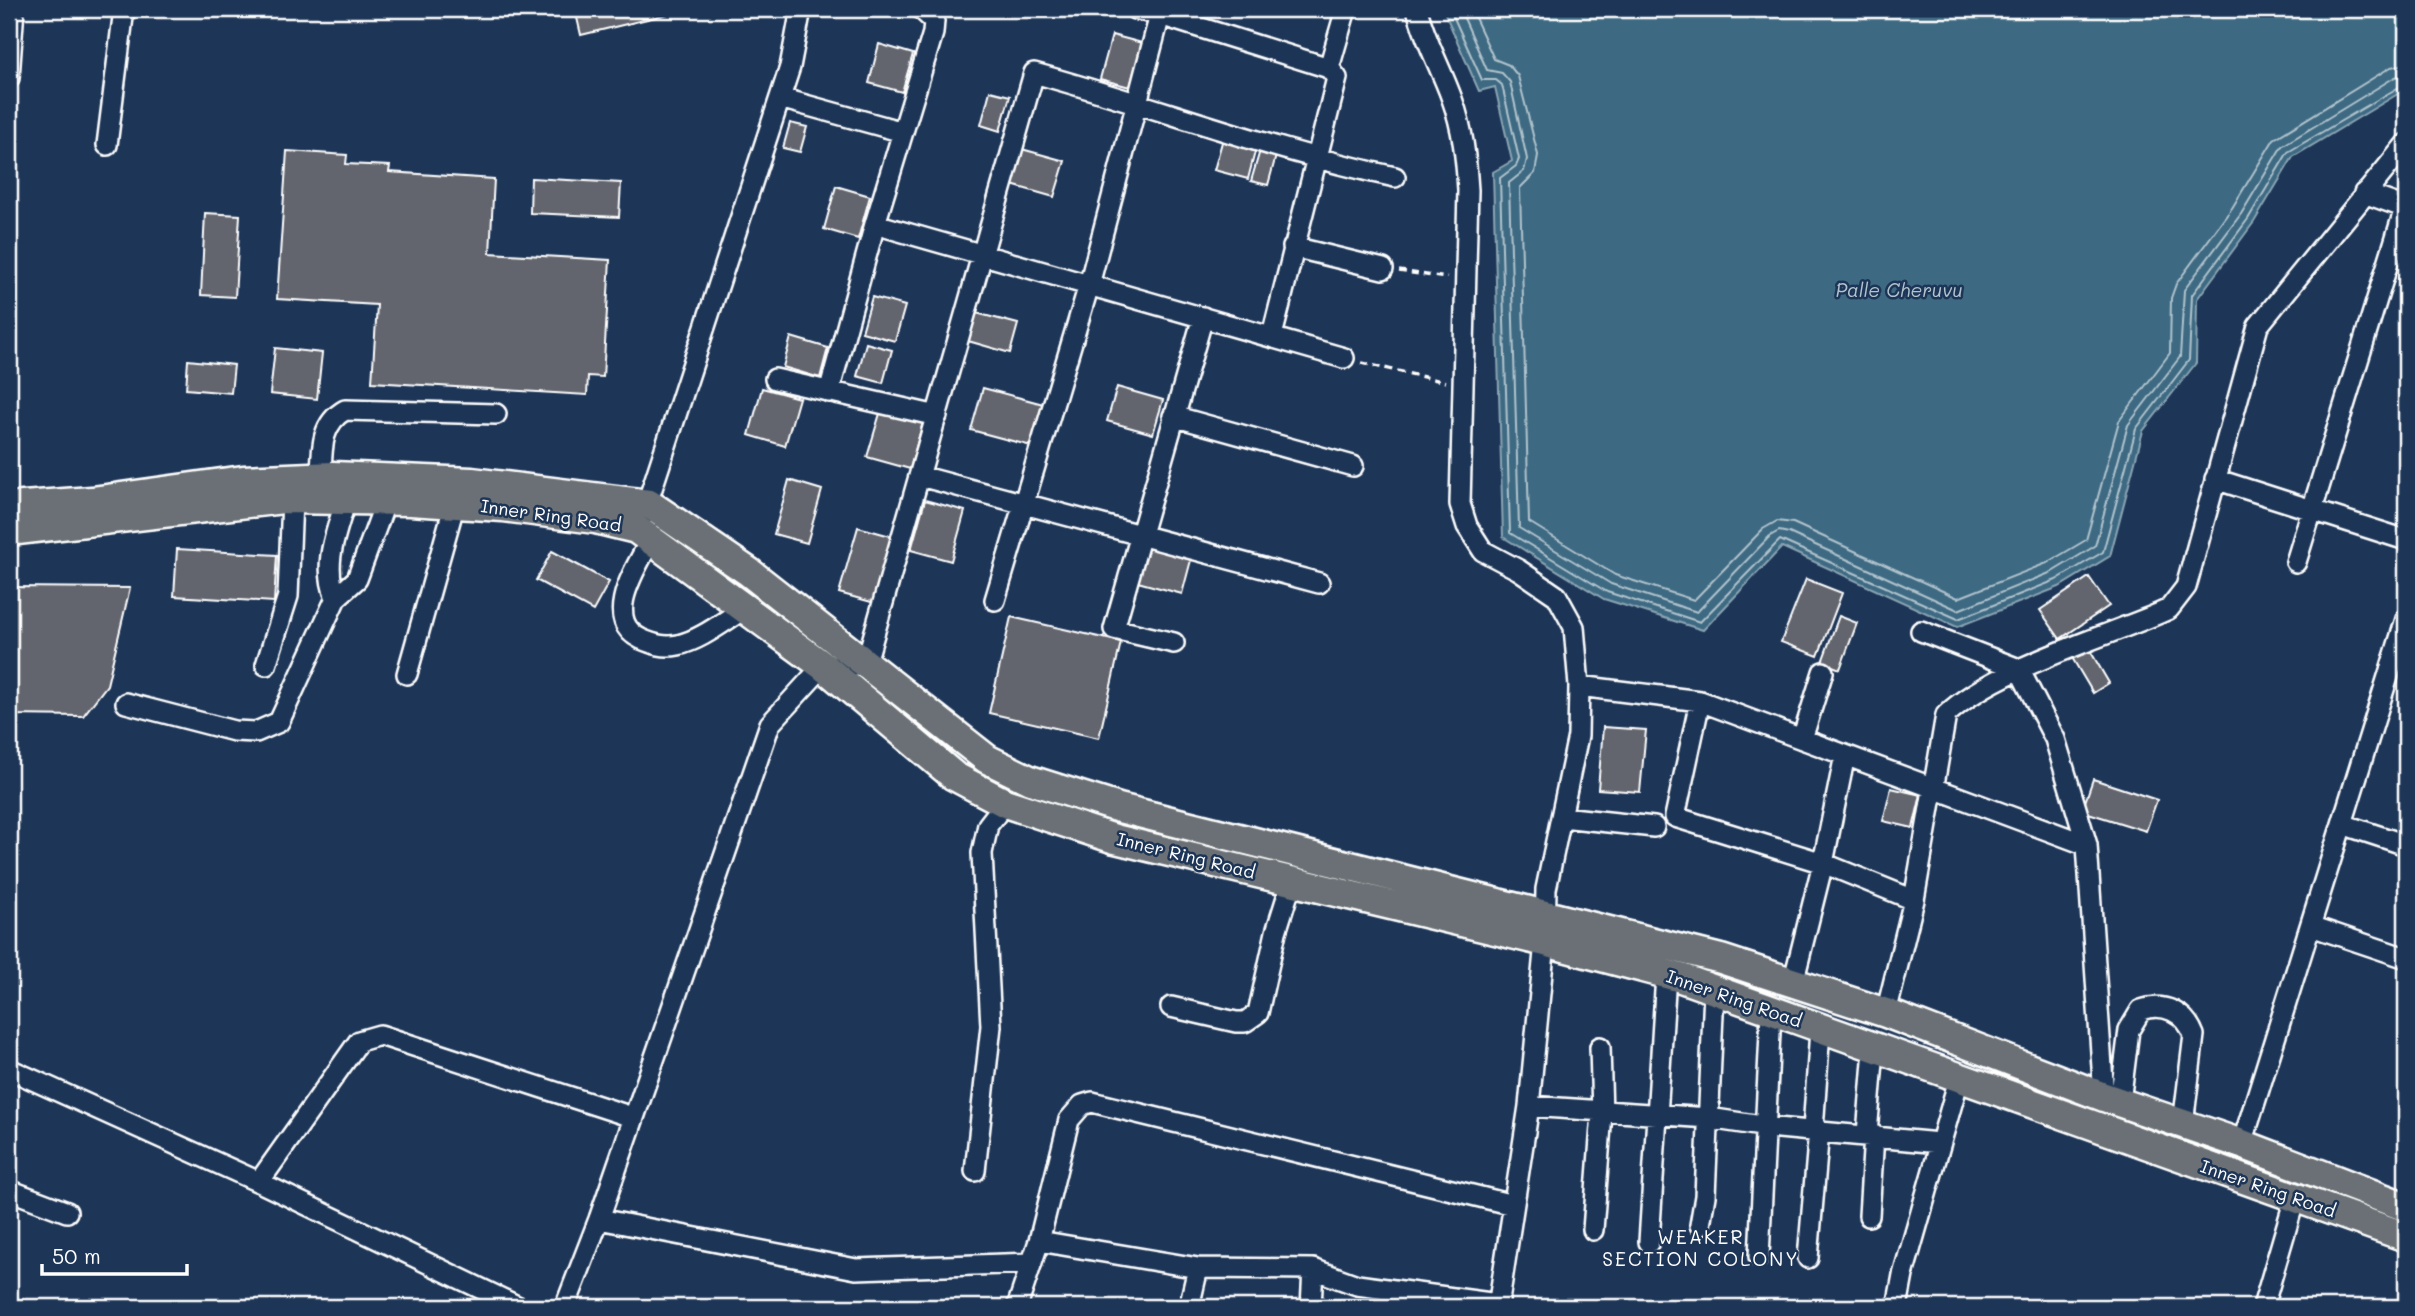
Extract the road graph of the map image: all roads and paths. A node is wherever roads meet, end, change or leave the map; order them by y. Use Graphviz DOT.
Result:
graph roads {
  1 [pos="14,9"];
  2 [pos="124,9"];
  3 [pos="801,9"];
  4 [pos="921,9"];
  5 [pos="1135,9"];
  6 [pos="1346,9"];
  7 [pos="1417,9"];
  8 [pos="1160,15"];
  9 [pos="1329,68"];
  10 [pos="9,78"];
  11 [pos="780,98"];
  12 [pos="1137,102"];
  13 [pos="903,132"];
  14 [pos="2406,144"];
  15 [pos="107,145"];
  16 [pos="1315,160"];
  17 [pos="1395,177"];
  18 [pos="2364,193"];
  19 [pos="2405,208"];
  20 [pos="875,224"];
  21 [pos="1293,247"];
  22 [pos="982,254"];
  23 [pos="1383,269"];
  24 [pos="1466,281"];
  25 [pos="1089,285"];
  26 [pos="1203,317"];
  27 [pos="1272,336"];
  28 [pos="1343,358"];
  29 [pos="775,379"];
  30 [pos="1462,386"];
  31 [pos="829,392"];
  32 [pos="496,414"];
  33 [pos="937,416"];
  34 [pos="1173,416"];
  35 [pos="1353,466"];
  36 [pos="920,476"];
  37 [pos="321,477"];
  38 [pos="2215,479"];
  39 [pos="390,490"];
  40 [pos="292,500"];
  41 [pos="346,500"];
  42 [pos="455,503"];
  43 [pos="649,504"];
  44 [pos="1025,506"];
  45 [pos="9,507"];
  46 [pos="2311,510"];
  47 [pos="9,531"];
  48 [pos="644,534"];
  49 [pos="1139,535"];
  50 [pos="2406,540"];
  51 [pos="2296,562"];
  52 [pos="1319,583"];
  53 [pos="335,598"];
  54 [pos="995,600"];
  55 [pos="744,609"];
  56 [pos="2406,619"];
  57 [pos="1921,631"];
  58 [pos="1174,643"];
  59 [pos="266,665"];
  60 [pos="822,666"];
  61 [pos="865,666"];
  62 [pos="2019,669"];
  63 [pos="1823,672"];
  64 [pos="407,674"];
  65 [pos="1579,686"];
  66 [pos="1700,701"];
  67 [pos="127,704"];
  68 [pos="1802,739"];
  69 [pos="1844,755"];
  70 [pos="1934,788"];
  71 [pos="1005,803"];
  72 [pos="1562,817"];
  73 [pos="2342,824"];
  74 [pos="1654,827"];
  75 [pos="2087,845"];
  76 [pos="2406,845"];
  77 [pos="1823,863"];
  78 [pos="1292,881"];
  79 [pos="1914,901"];
  80 [pos="1543,913"];
  81 [pos="2311,926"];
  82 [pos="1545,942"];
  83 [pos="2406,958"];
  84 [pos="1666,975"];
  85 [pos="1793,983"];
  86 [pos="1714,990"];
  87 [pos="1171,1007"];
  88 [pos="1771,1012"];
  89 [pos="1886,1013"];
  90 [pos="1820,1030"];
  91 [pos="1600,1047"];
  92 [pos="1874,1049"];
  93 [pos="9,1069"];
  94 [pos="1959,1079"];
  95 [pos="2112,1100"];
  96 [pos="1529,1106"];
  97 [pos="1602,1113"];
  98 [pos="632,1117"];
  99 [pos="1656,1117"];
  100 [pos="1709,1118"];
  101 [pos="2183,1124"];
  102 [pos="1768,1127"];
  103 [pos="1816,1130"];
  104 [pos="1871,1135"];
  105 [pos="1940,1143"];
  106 [pos="2242,1144"];
  107 [pos="975,1171"];
  108 [pos="259,1182"];
  109 [pos="9,1190"];
  110 [pos="2295,1198"];
  111 [pos="1513,1205"];
  112 [pos="2406,1207"];
  113 [pos="67,1212"];
  114 [pos="1869,1216"];
  115 [pos="599,1219"];
  116 [pos="1699,1225"];
  117 [pos="1593,1230"];
  118 [pos="2406,1237"];
  119 [pos="1039,1241"];
  120 [pos="1649,1242"];
  121 [pos="1759,1257"];
  122 [pos="1808,1258"];
  123 [pos="1032,1263"];
  124 [pos="1198,1268"];
  125 [pos="1313,1269"];
  126 [pos="1498,1305"];
  127 [pos="519,1307"];
  128 [pos="565,1307"];
  129 [pos="1017,1307"];
  130 [pos="1189,1307"];
  131 [pos="1311,1307"];
  132 [pos="1897,1307"];
  133 [pos="2263,1307"];
  1 -- 10 [label="street"];
  2 -- 15 [label="street"];
  3 -- 11 [label="street"];
  4 -- 13 [label="street"];
  5 -- 8 [label="street"];
  6 -- 9 [label="street"];
  7 -- 24 [label="street"];
  8 -- 9 [label="street"];
  8 -- 12 [label="street"];
  9 -- 16 [label="street"];
  11 -- 13 [label="street"];
  11 -- 43 [label="street"];
  12 -- 16 [label="street"];
  12 -- 22 [label="street"];
  12 -- 25 [label="street"];
  13 -- 20 [label="street"];
  14 -- 18 [label="street"];
  16 -- 17 [label="street"];
  16 -- 21 [label="street"];
  18 -- 19 [label="street"];
  18 -- 38 [label="street"];
  19 -- 46 [label="street"];
  20 -- 22 [label="street"];
  20 -- 31 [label="street"];
  21 -- 23 [label="street"];
  21 -- 27 [label="street"];
  22 -- 25 [label="street"];
  22 -- 33 [label="street"];
  23 -- 24 [label="path"];
  24 -- 30 [label="street"];
  25 -- 26 [label="street"];
  25 -- 44 [label="street"];
  26 -- 27 [label="street"];
  26 -- 34 [label="street"];
  27 -- 28 [label="street"];
  28 -- 30 [label="path"];
  29 -- 31 [label="street"];
  30 -- 65 [label="street"];
  31 -- 33 [label="street"];
  32 -- 37 [label="street"];
  33 -- 36 [label="street"];
  34 -- 35 [label="street"];
  34 -- 49 [label="street"];
  36 -- 44 [label="street"];
  36 -- 61 [label="street"];
  37 -- 39 [label="highway, Inner Ring Road"];
  37 -- 45 [label="highway, Inner Ring Road"];
  38 -- 46 [label="street"];
  38 -- 62 [label="street"];
  39 -- 41 [label="highway, Inner Ring Road"];
  39 -- 42 [label="highway, Inner Ring Road"];
  39 -- 43 [label="highway, Inner Ring Road"];
  39 -- 53 [label="street"];
  40 -- 41 [label="highway, Inner Ring Road"];
  40 -- 47 [label="highway, Inner Ring Road"];
  40 -- 59 [label="street"];
  41 -- 53 [label="street"];
  42 -- 48 [label="highway, Inner Ring Road"];
  42 -- 64 [label="street"];
  43 -- 48 [label="street"];
  43 -- 61 [label="highway, Inner Ring Road"];
  44 -- 49 [label="street"];
  44 -- 54 [label="street"];
  46 -- 50 [label="street"];
  46 -- 51 [label="street"];
  48 -- 55 [label="highway, Inner Ring Road"];
  48 -- 55 [label="street"];
  49 -- 52 [label="street"];
  49 -- 58 [label="street"];
  53 -- 67 [label="street"];
  55 -- 60 [label="highway, Inner Ring Road"];
  56 -- 73 [label="street"];
  57 -- 62 [label="street"];
  60 -- 61 [label="street"];
  60 -- 71 [label="highway, Inner Ring Road"];
  60 -- 98 [label="street"];
  61 -- 80 [label="highway, Inner Ring Road"];
  62 -- 70 [label="street"];
  62 -- 75 [label="street"];
  63 -- 68 [label="street"];
  65 -- 66 [label="street"];
  65 -- 72 [label="street"];
  66 -- 68 [label="street"];
  66 -- 77 [label="street"];
  68 -- 69 [label="street"];
  69 -- 70 [label="street"];
  69 -- 77 [label="street"];
  70 -- 75 [label="street"];
  70 -- 79 [label="street"];
  71 -- 78 [label="highway, Inner Ring Road"];
  71 -- 107 [label="street"];
  72 -- 74 [label="street"];
  72 -- 80 [label="street"];
  73 -- 76 [label="street"];
  73 -- 81 [label="street"];
  75 -- 95 [label="street"];
  77 -- 79 [label="street"];
  77 -- 85 [label="street"];
  78 -- 82 [label="highway, Inner Ring Road"];
  78 -- 87 [label="street"];
  79 -- 89 [label="street"];
  80 -- 82 [label="street"];
  80 -- 85 [label="highway, Inner Ring Road"];
  81 -- 83 [label="street"];
  81 -- 106 [label="street"];
  82 -- 84 [label="highway, Inner Ring Road"];
  82 -- 96 [label="street"];
  84 -- 86 [label="highway, Inner Ring Road"];
  84 -- 99 [label="street"];
  85 -- 89 [label="highway, Inner Ring Road"];
  86 -- 88 [label="highway, Inner Ring Road"];
  86 -- 100 [label="street"];
  88 -- 90 [label="highway, Inner Ring Road"];
  88 -- 102 [label="street"];
  89 -- 95 [label="highway, Inner Ring Road"];
  90 -- 92 [label="highway, Inner Ring Road"];
  90 -- 103 [label="street"];
  91 -- 97 [label="street"];
  92 -- 94 [label="highway, Inner Ring Road"];
  92 -- 104 [label="street"];
  93 -- 108 [label="street"];
  94 -- 105 [label="street"];
  94 -- 110 [label="highway, Inner Ring Road"];
  95 -- 101 [label="highway, Inner Ring Road"];
  95 -- 101 [label="street"];
  96 -- 97 [label="street"];
  96 -- 111 [label="street"];
  97 -- 99 [label="street"];
  97 -- 117 [label="street"];
  98 -- 108 [label="street"];
  98 -- 115 [label="street"];
  99 -- 100 [label="street"];
  99 -- 120 [label="street"];
  100 -- 102 [label="street"];
  100 -- 116 [label="street"];
  101 -- 106 [label="highway, Inner Ring Road"];
  102 -- 103 [label="street"];
  102 -- 121 [label="street"];
  103 -- 104 [label="street"];
  103 -- 122 [label="street"];
  104 -- 105 [label="street"];
  104 -- 114 [label="street"];
  105 -- 132 [label="street"];
  106 -- 112 [label="highway, Inner Ring Road"];
  108 -- 127 [label="street"];
  109 -- 113 [label="street"];
  110 -- 118 [label="highway, Inner Ring Road"];
  110 -- 133 [label="street"];
  111 -- 119 [label="street"];
  111 -- 126 [label="street"];
  115 -- 123 [label="street"];
  115 -- 128 [label="street"];
  119 -- 123 [label="street"];
  119 -- 124 [label="street"];
  123 -- 129 [label="street"];
  124 -- 125 [label="street"];
  124 -- 130 [label="street"];
  125 -- 126 [label="street"];
  125 -- 131 [label="street"];
}
